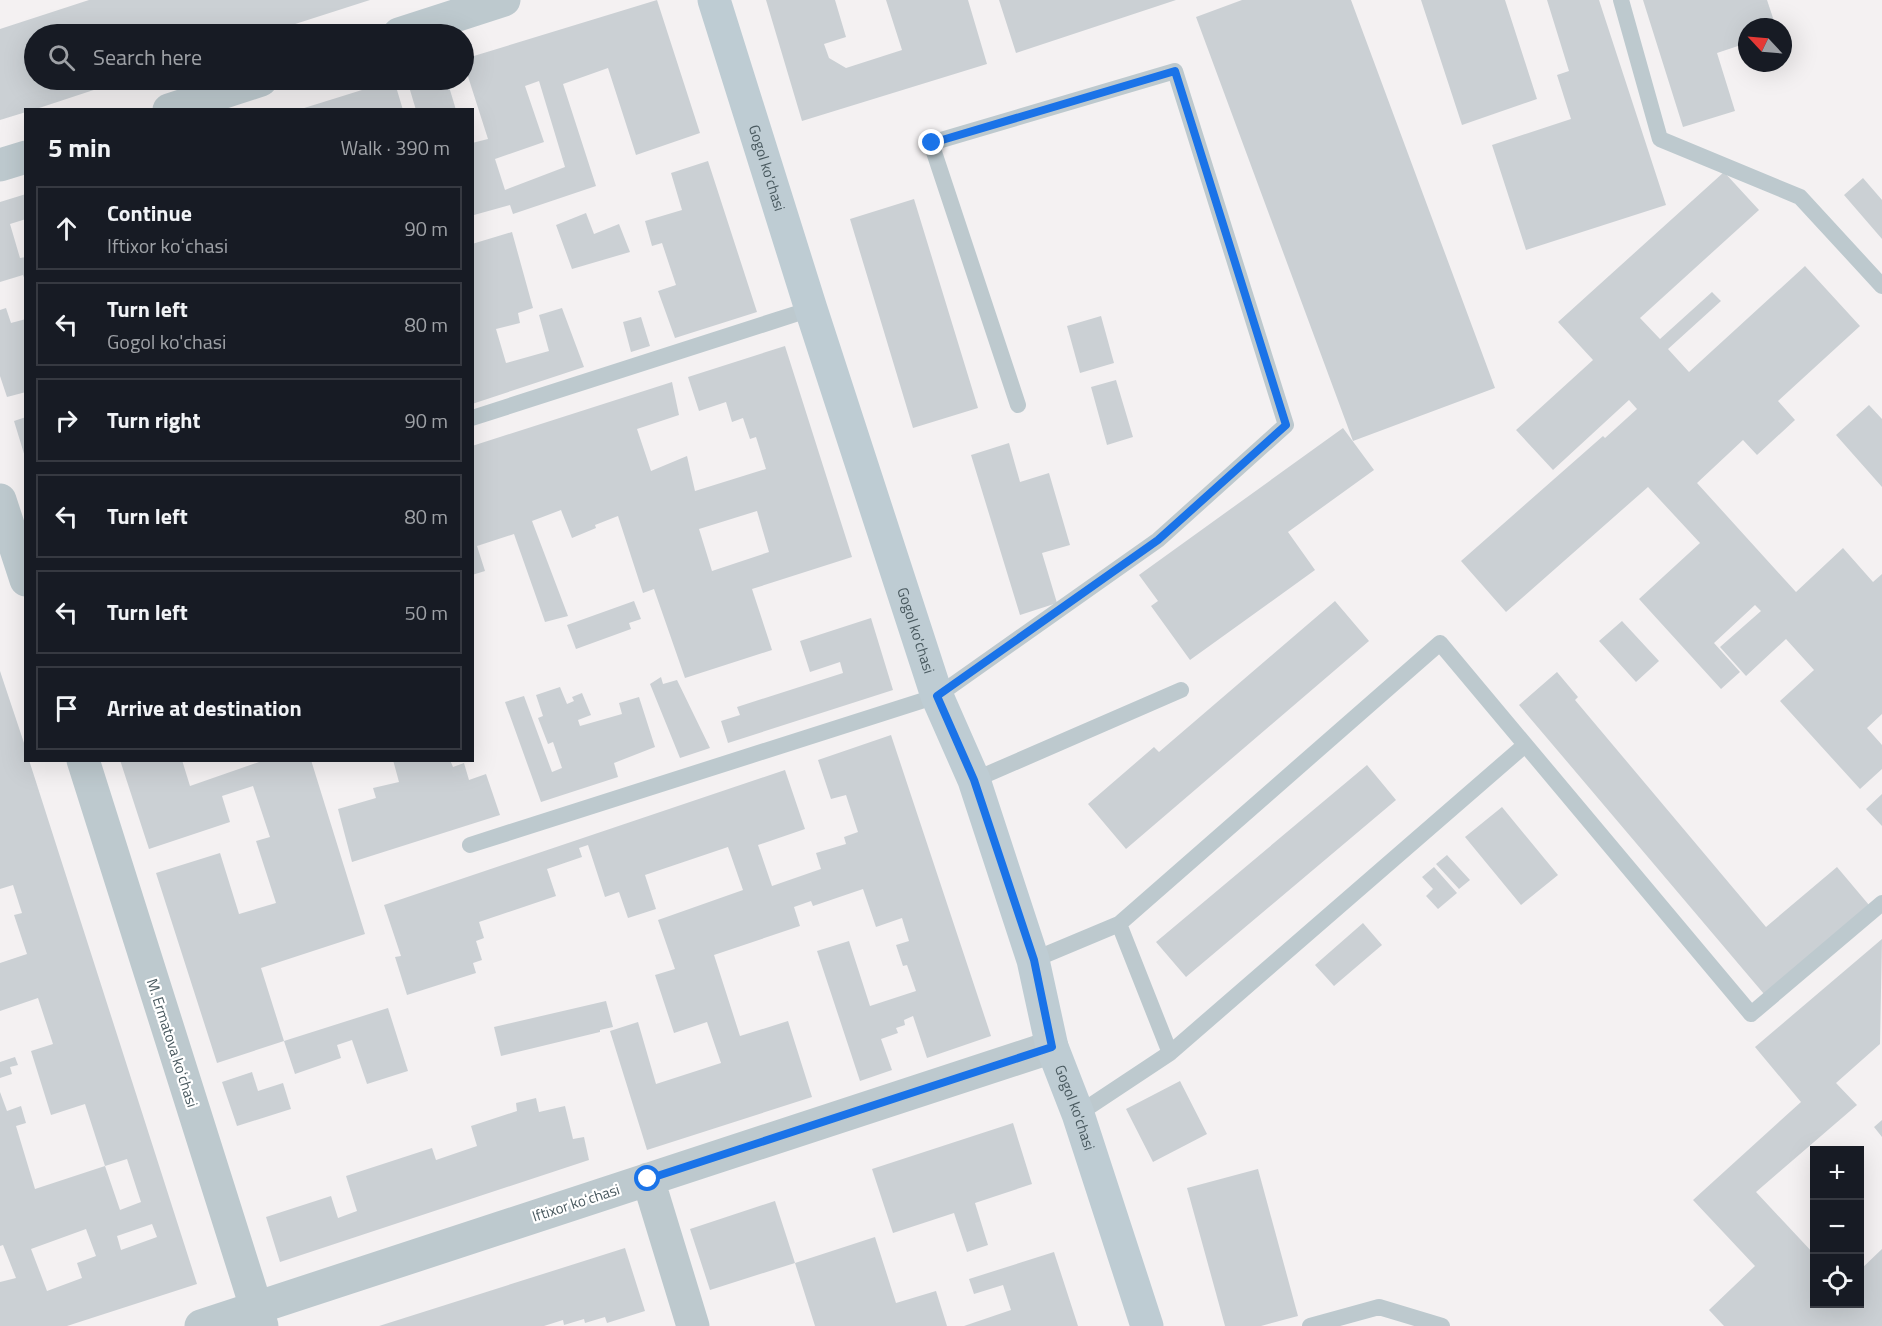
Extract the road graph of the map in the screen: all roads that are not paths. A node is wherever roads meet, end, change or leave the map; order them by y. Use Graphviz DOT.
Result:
graph roads {
  1 [pos="504,0"];
  2 [pos="714,0"];
  3 [pos="1621,0"];
  4 [pos="430,24"];
  5 [pos="230,90"];
  6 [pos="175,108"];
  7 [pos="24,157"];
  8 [pos="0,165"];
  9 [pos="1882,286"];
  10 [pos="811,309"];
  11 [pos="1018,405"];
  12 [pos="474,417"];
  13 [pos="0,500"];
  14 [pos="24,574"];
  15 [pos="1181,690"];
  16 [pos="937,696"];
  17 [pos="1525,745"];
  18 [pos="84,762"];
  19 [pos="974,780"];
  20 [pos="470,845"];
  21 [pos="1882,903"];
  22 [pos="1119,924"];
  23 [pos="1034,960"];
  24 [pos="1052,1047"];
  25 [pos="1170,1053"];
  26 [pos="1078,1114"];
  27 [pos="648,1179"];
  28 [pos="259,1317"];
  29 [pos="201,1326"];
  30 [pos="693,1326"];
  31 [pos="1147,1326"];
  32 [pos="1310,1326"];
  33 [pos="1442,1326"];
  1 -- 4 [label="street"];
  2 -- 10 [label="main road, Gogol ko'chasi"];
  3 -- 9 [label="lane"];
  5 -- 6 [label="street"];
  7 -- 8 [label="street"];
  10 -- 12 [label="lane"];
  10 -- 16 [label="main road, Gogol ko'chasi"];
  11 -- 16 [label="lane"];
  13 -- 14 [label="street"];
  15 -- 19 [label="lane"];
  16 -- 19 [label="main road, Gogol ko'chasi"];
  16 -- 20 [label="lane"];
  17 -- 21 [label="lane"];
  17 -- 22 [label="lane"];
  17 -- 25 [label="lane"];
  18 -- 28 [label="street, M. Ermatova koʻchasi"];
  19 -- 23 [label="main road, Gogol ko'chasi"];
  22 -- 23 [label="lane"];
  22 -- 25 [label="lane"];
  23 -- 24 [label="main road, Gogol ko'chasi"];
  24 -- 26 [label="main road, Gogol ko'chasi"];
  24 -- 27 [label="street, Iftixor koʻchasi"];
  25 -- 26 [label="lane"];
  26 -- 31 [label="main road, Gogol ko'chasi"];
  27 -- 28 [label="street, Iftixor koʻchasi"];
  27 -- 30 [label="street"];
  28 -- 29 [label="street, Iftixor koʻchasi"];
  32 -- 33 [label="lane"];
}
